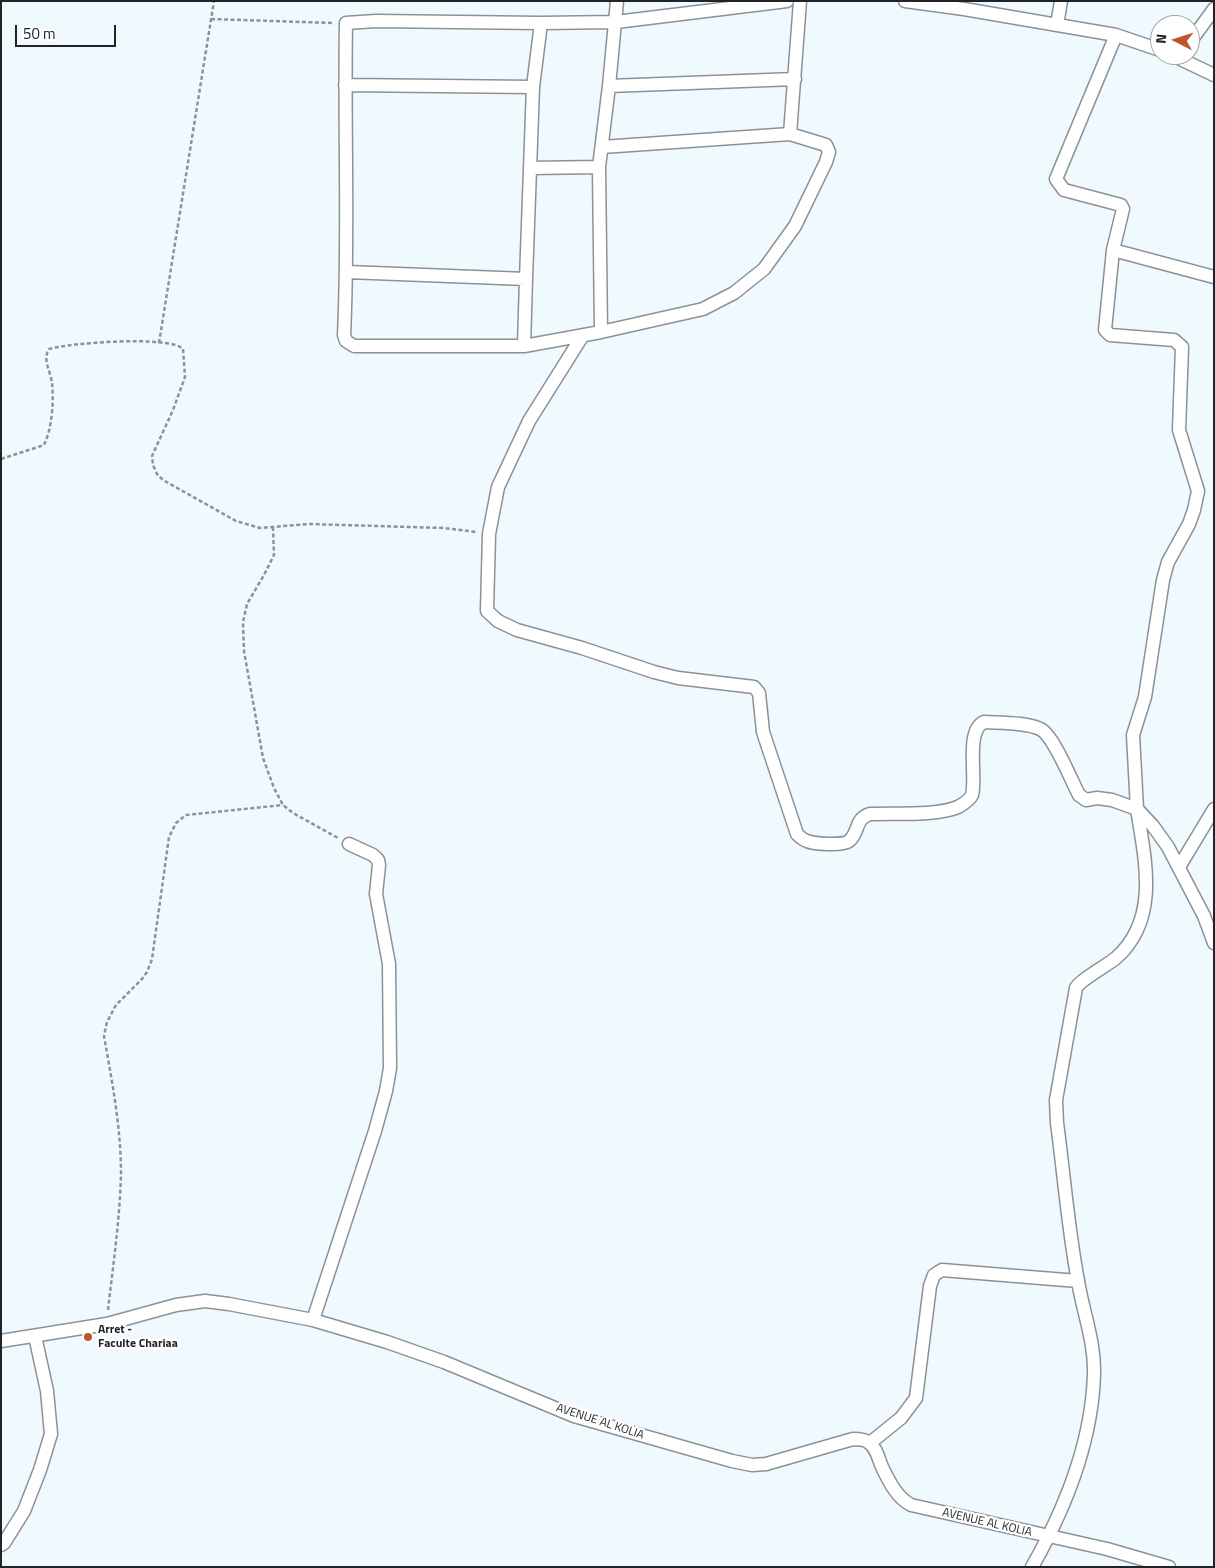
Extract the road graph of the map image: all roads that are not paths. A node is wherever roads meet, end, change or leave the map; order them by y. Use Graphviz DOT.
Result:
graph roads {
  1 [pos="617,1"];
  2 [pos="787,1"];
  3 [pos="800,1"];
  4 [pos="905,1"];
  5 [pos="1061,1"];
  6 [pos="964,5"];
  7 [pos="1214,9"];
  8 [pos="616,22"];
  9 [pos="541,23"];
  10 [pos="1057,25"];
  11 [pos="1200,28"];
  12 [pos="1116,35"];
  13 [pos="1150,47"];
  14 [pos="1195,65"];
  15 [pos="1214,75"];
  16 [pos="795,79"];
  17 [pos="345,85"];
  18 [pos="610,86"];
  19 [pos="533,87"];
  20 [pos="790,134"];
  21 [pos="602,146"];
  22 [pos="599,167"];
  23 [pos="530,168"];
  24 [pos="1113,250"];
  25 [pos="347,272"];
  26 [pos="1214,277"];
  27 [pos="526,279"];
  28 [pos="601,332"];
  29 [pos="583,335"];
  30 [pos="524,346"];
  31 [pos="1137,809"];
  32 [pos="1214,810"];
  33 [pos="349,844"];
  34 [pos="1179,867"];
  35 [pos="1214,943"];
  36 [pos="1078,1281"];
  37 [pos="312,1320"];
  38 [pos="35,1336"];
  39 [pos="1,1341"];
  40 [pos="870,1443"];
  41 [pos="1049,1537"];
  42 [pos="1,1545"];
  43 [pos="1032,1567"];
  44 [pos="1169,1567"];
  1 -- 8 [label="street"];
  2 -- 8 [label="street"];
  3 -- 16 [label="street"];
  4 -- 6 [label="street"];
  5 -- 10 [label="street"];
  6 -- 10 [label="street"];
  7 -- 11 [label="street"];
  8 -- 9 [label="street"];
  8 -- 18 [label="street"];
  9 -- 17 [label="street"];
  9 -- 19 [label="street"];
  10 -- 12 [label="street"];
  12 -- 13 [label="street"];
  12 -- 24 [label="street"];
  14 -- 15 [label="street"];
  16 -- 18 [label="street"];
  16 -- 20 [label="street"];
  17 -- 19 [label="street"];
  17 -- 25 [label="street"];
  18 -- 21 [label="street"];
  19 -- 23 [label="street"];
  20 -- 21 [label="street"];
  20 -- 28 [label="street"];
  21 -- 22 [label="street"];
  22 -- 23 [label="street"];
  22 -- 28 [label="street"];
  23 -- 27 [label="street"];
  24 -- 26 [label="street"];
  24 -- 31 [label="street"];
  25 -- 27 [label="street"];
  25 -- 30 [label="street"];
  27 -- 30 [label="street"];
  28 -- 29 [label="street"];
  29 -- 30 [label="street"];
  29 -- 31 [label="street"];
  31 -- 34 [label="street"];
  31 -- 36 [label="street"];
  32 -- 34 [label="street"];
  33 -- 37 [label="street"];
  34 -- 35 [label="street"];
  36 -- 40 [label="street"];
  36 -- 41 [label="street"];
  37 -- 38 [label="street, AVENUE AL KOLIA"];
  37 -- 40 [label="street, AVENUE AL KOLIA"];
  38 -- 39 [label="street, AVENUE AL KOLIA"];
  38 -- 42 [label="street"];
  40 -- 41 [label="street, AVENUE AL KOLIA"];
  41 -- 43 [label="street"];
  41 -- 44 [label="street, AVENUE AL KOLIA"];
}
